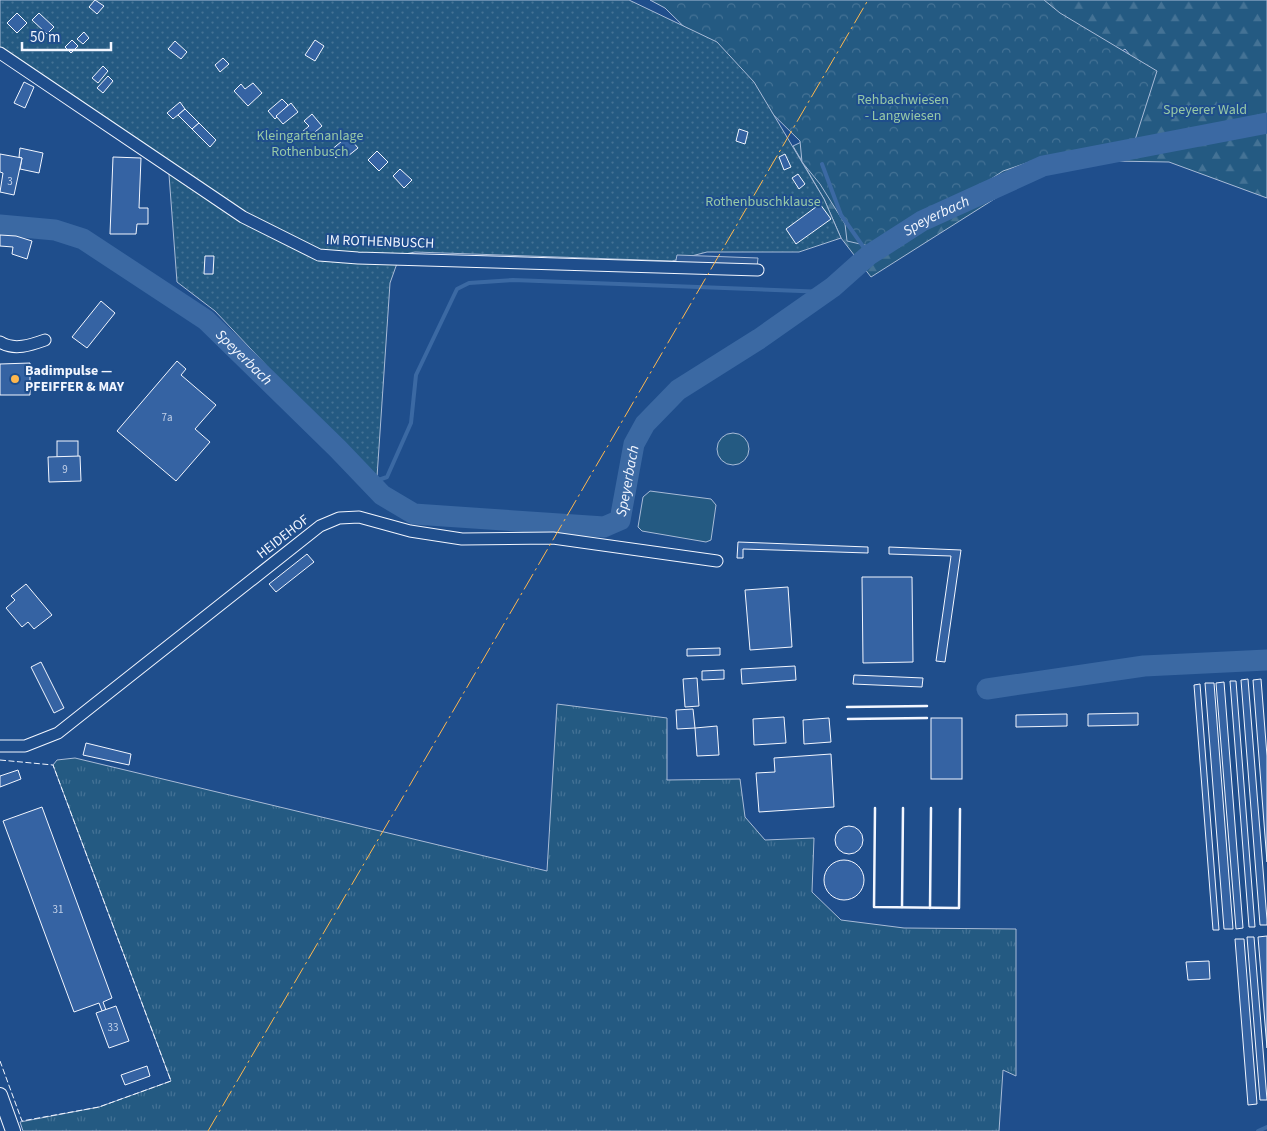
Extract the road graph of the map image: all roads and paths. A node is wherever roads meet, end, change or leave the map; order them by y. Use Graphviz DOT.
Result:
graph roads {
  1 [pos="0,53"];
  2 [pos="758,270"];
  3 [pos="45,340"];
  4 [pos="0,342"];
  5 [pos="717,561"];
  6 [pos="6,746"];
  7 [pos="0,1095"];
  8 [pos="13,1131"];
  1 -- 2 [label="street, IM ROTHENBUSCH"];
  3 -- 4 [label="street"];
  5 -- 6 [label="street, HEIDEHOF"];
  7 -- 8 [label="street"];
}
